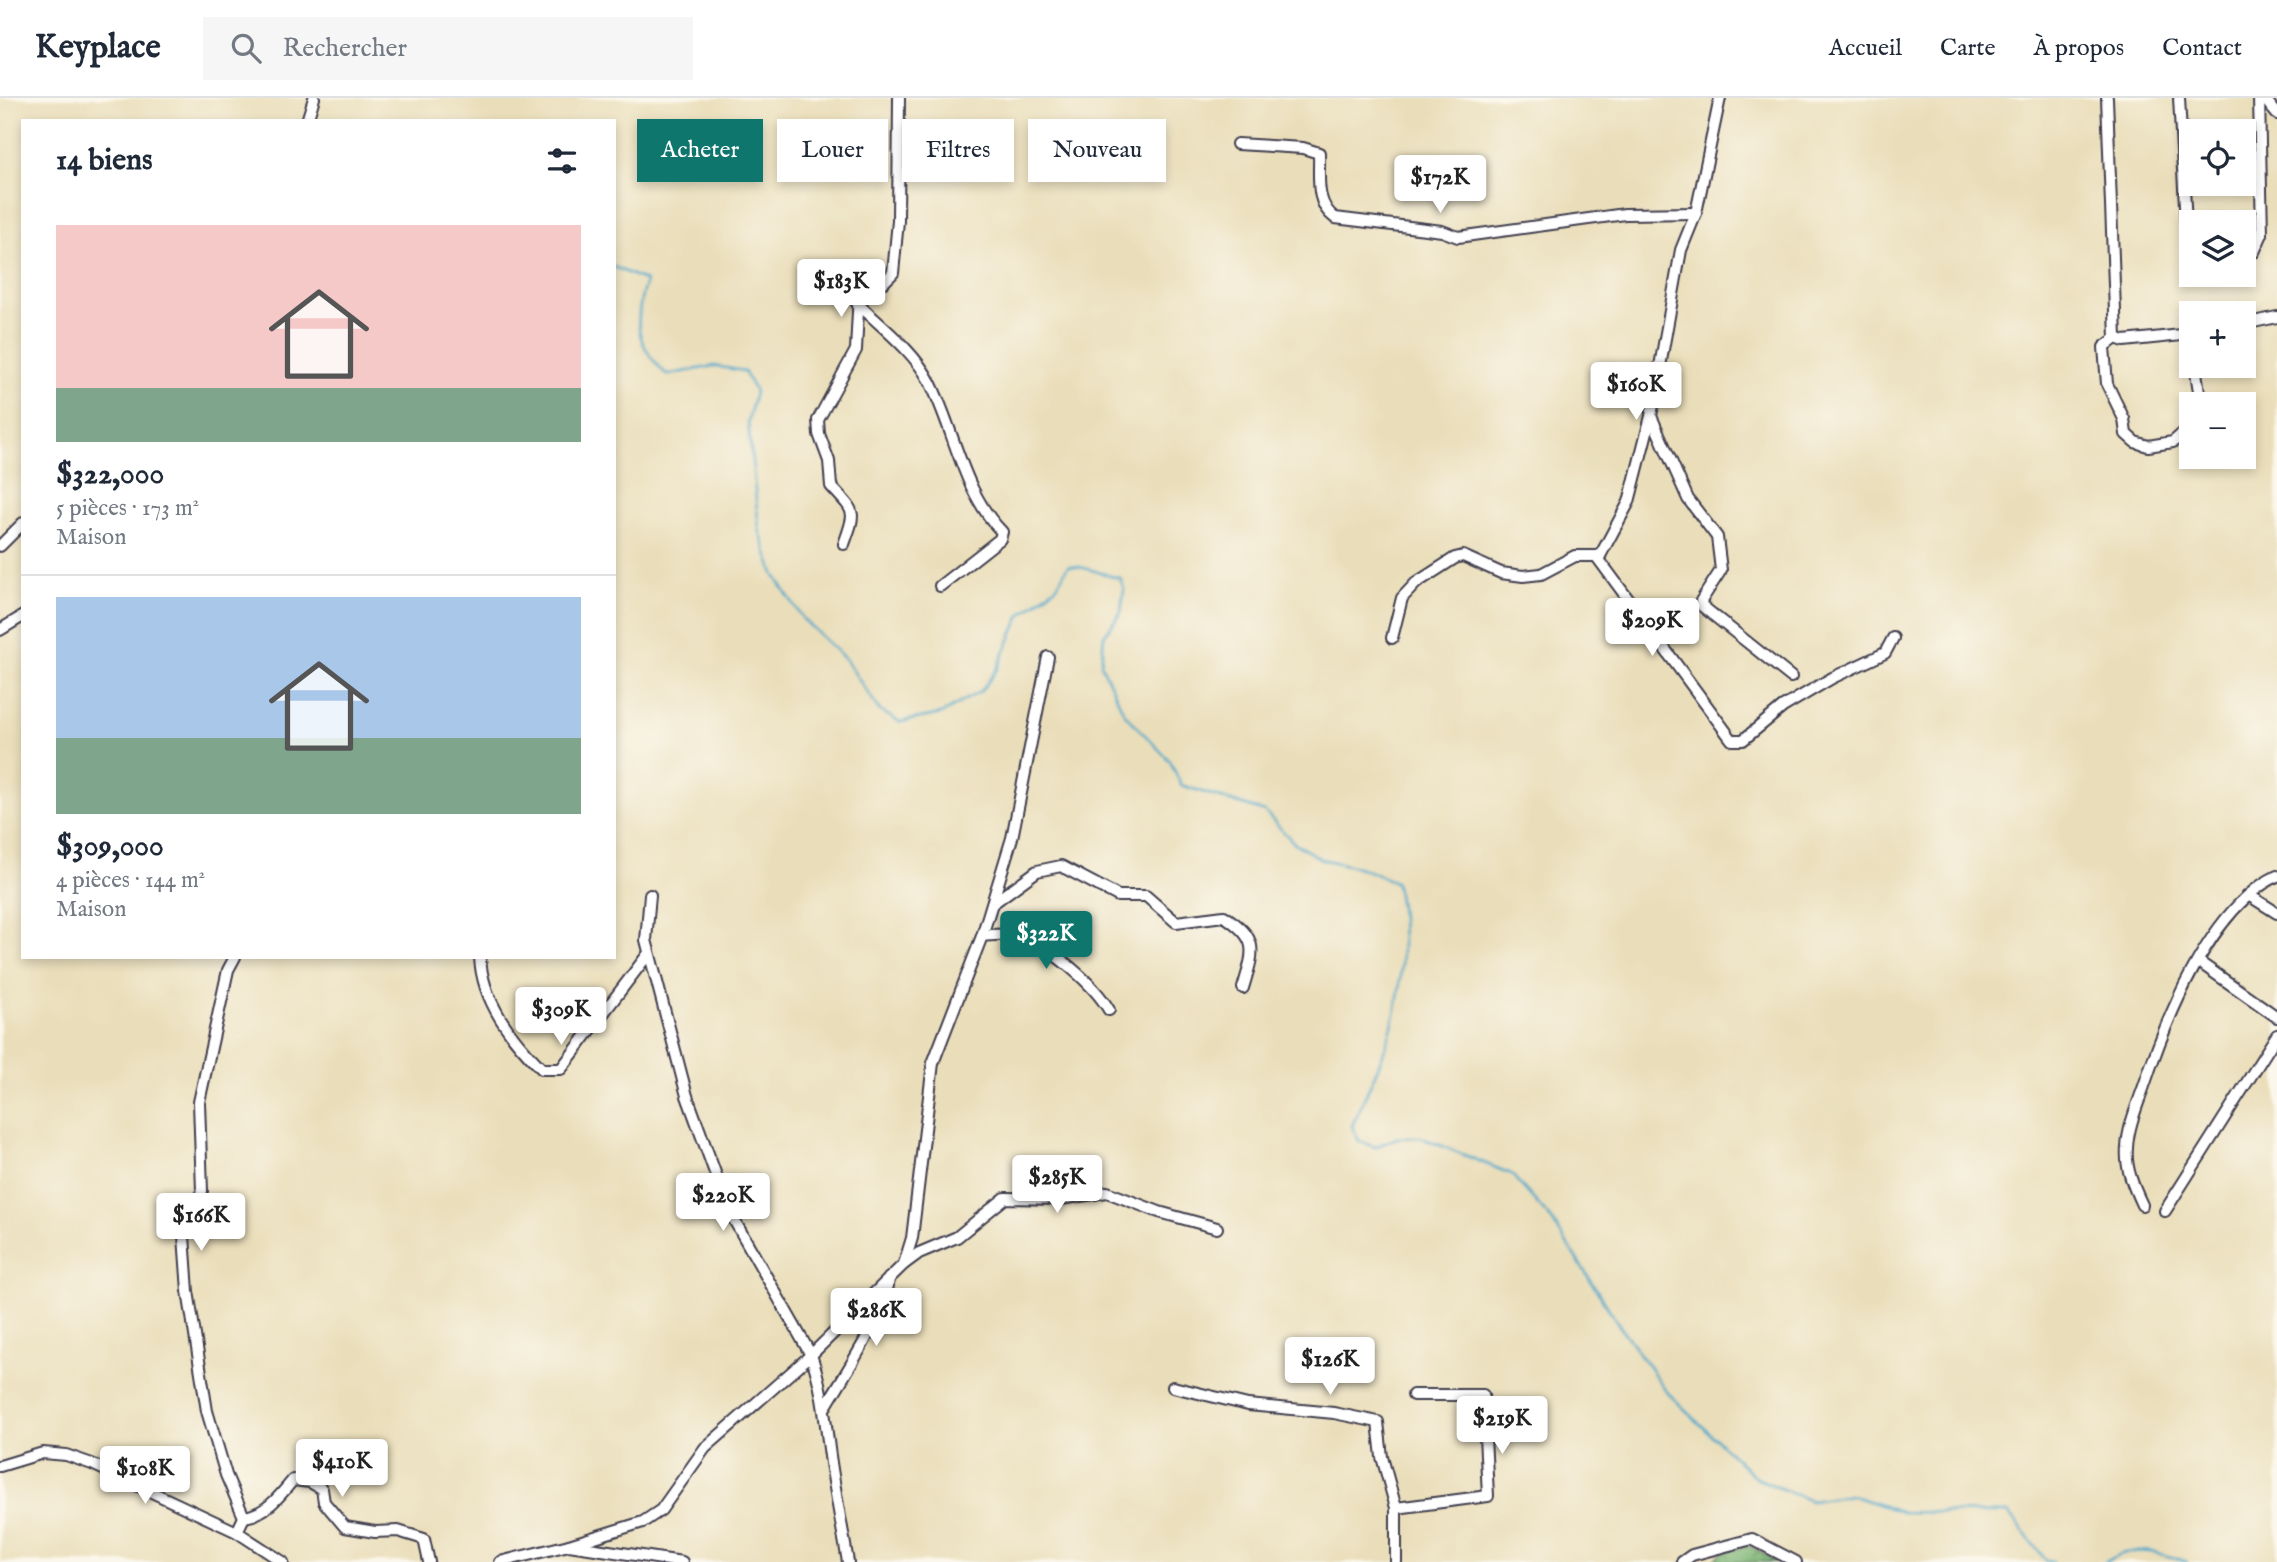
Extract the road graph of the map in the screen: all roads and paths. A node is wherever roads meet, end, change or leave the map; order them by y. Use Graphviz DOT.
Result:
graph roads {
  1 [pos="314,98"];
  2 [pos="899,98"];
  3 [pos="1720,98"];
  4 [pos="2107,98"];
  5 [pos="2179,98"];
  6 [pos="2262,98"];
  7 [pos="2277,114"];
  8 [pos="308,119"];
  9 [pos="1237,144"];
  10 [pos="2185,210"];
  11 [pos="1696,213"];
  12 [pos="2256,248"];
  13 [pos="857,303"];
  14 [pos="2277,317"];
  15 [pos="2256,321"];
  16 [pos="2116,338"];
  17 [pos="2179,338"];
  18 [pos="1651,416"];
  19 [pos="2179,437"];
  20 [pos="21,525"];
  21 [pos="844,544"];
  22 [pos="0,546"];
  23 [pos="1597,557"];
  24 [pos="940,586"];
  25 [pos="21,617"];
  26 [pos="0,630"];
  27 [pos="1392,638"];
  28 [pos="1893,638"];
  29 [pos="1048,657"];
  30 [pos="1791,677"];
  31 [pos="2277,876"];
  32 [pos="650,895"];
  33 [pos="2250,897"];
  34 [pos="992,904"];
  35 [pos="2277,913"];
  36 [pos="982,936"];
  37 [pos="649,953"];
  38 [pos="234,959"];
  39 [pos="480,959"];
  40 [pos="2199,962"];
  41 [pos="1243,988"];
  42 [pos="1109,1010"];
  43 [pos="2277,1017"];
  44 [pos="2277,1035"];
  45 [pos="2141,1205"];
  46 [pos="2165,1211"];
  47 [pos="1217,1228"];
  48 [pos="904,1264"];
  49 [pos="889,1278"];
  50 [pos="811,1355"];
  51 [pos="1173,1388"];
  52 [pos="1413,1395"];
  53 [pos="826,1406"];
  54 [pos="0,1466"];
  55 [pos="1396,1508"];
  56 [pos="244,1517"];
  57 [pos="237,1532"];
  58 [pos="569,1545"];
  59 [pos="284,1562"];
  60 [pos="429,1562"];
  61 [pos="500,1562"];
  62 [pos="682,1562"];
  63 [pos="848,1562"];
  64 [pos="1396,1562"];
  65 [pos="1682,1562"];
  66 [pos="1796,1562"];
  1 -- 8 [label="street"];
  2 -- 13 [label="street"];
  3 -- 11 [label="street"];
  4 -- 16 [label="street"];
  5 -- 10 [label="street"];
  6 -- 7 [label="street"];
  6 -- 12 [label="street"];
  9 -- 11 [label="street"];
  11 -- 18 [label="street"];
  13 -- 21 [label="street"];
  13 -- 24 [label="street"];
  14 -- 15 [label="street"];
  16 -- 17 [label="street"];
  16 -- 19 [label="street"];
  18 -- 23 [label="street"];
  18 -- 30 [label="street"];
  20 -- 22 [label="street"];
  23 -- 27 [label="street"];
  23 -- 28 [label="street"];
  25 -- 26 [label="street"];
  29 -- 34 [label="street"];
  31 -- 33 [label="street"];
  32 -- 37 [label="street"];
  33 -- 35 [label="street"];
  33 -- 40 [label="street"];
  34 -- 36 [label="street"];
  34 -- 41 [label="street"];
  36 -- 42 [label="street"];
  36 -- 48 [label="street"];
  37 -- 39 [label="street"];
  37 -- 50 [label="street"];
  38 -- 56 [label="street"];
  40 -- 43 [label="street"];
  40 -- 45 [label="street"];
  44 -- 46 [label="street"];
  47 -- 48 [label="street"];
  48 -- 49 [label="street"];
  49 -- 50 [label="street"];
  49 -- 53 [label="street"];
  50 -- 53 [label="street"];
  50 -- 58 [label="street"];
  51 -- 55 [label="street"];
  52 -- 55 [label="street"];
  53 -- 63 [label="street"];
  54 -- 57 [label="street"];
  55 -- 64 [label="street"];
  56 -- 57 [label="street"];
  56 -- 60 [label="street"];
  57 -- 59 [label="street"];
  58 -- 61 [label="street"];
  58 -- 62 [label="street"];
  65 -- 66 [label="street"];
}
